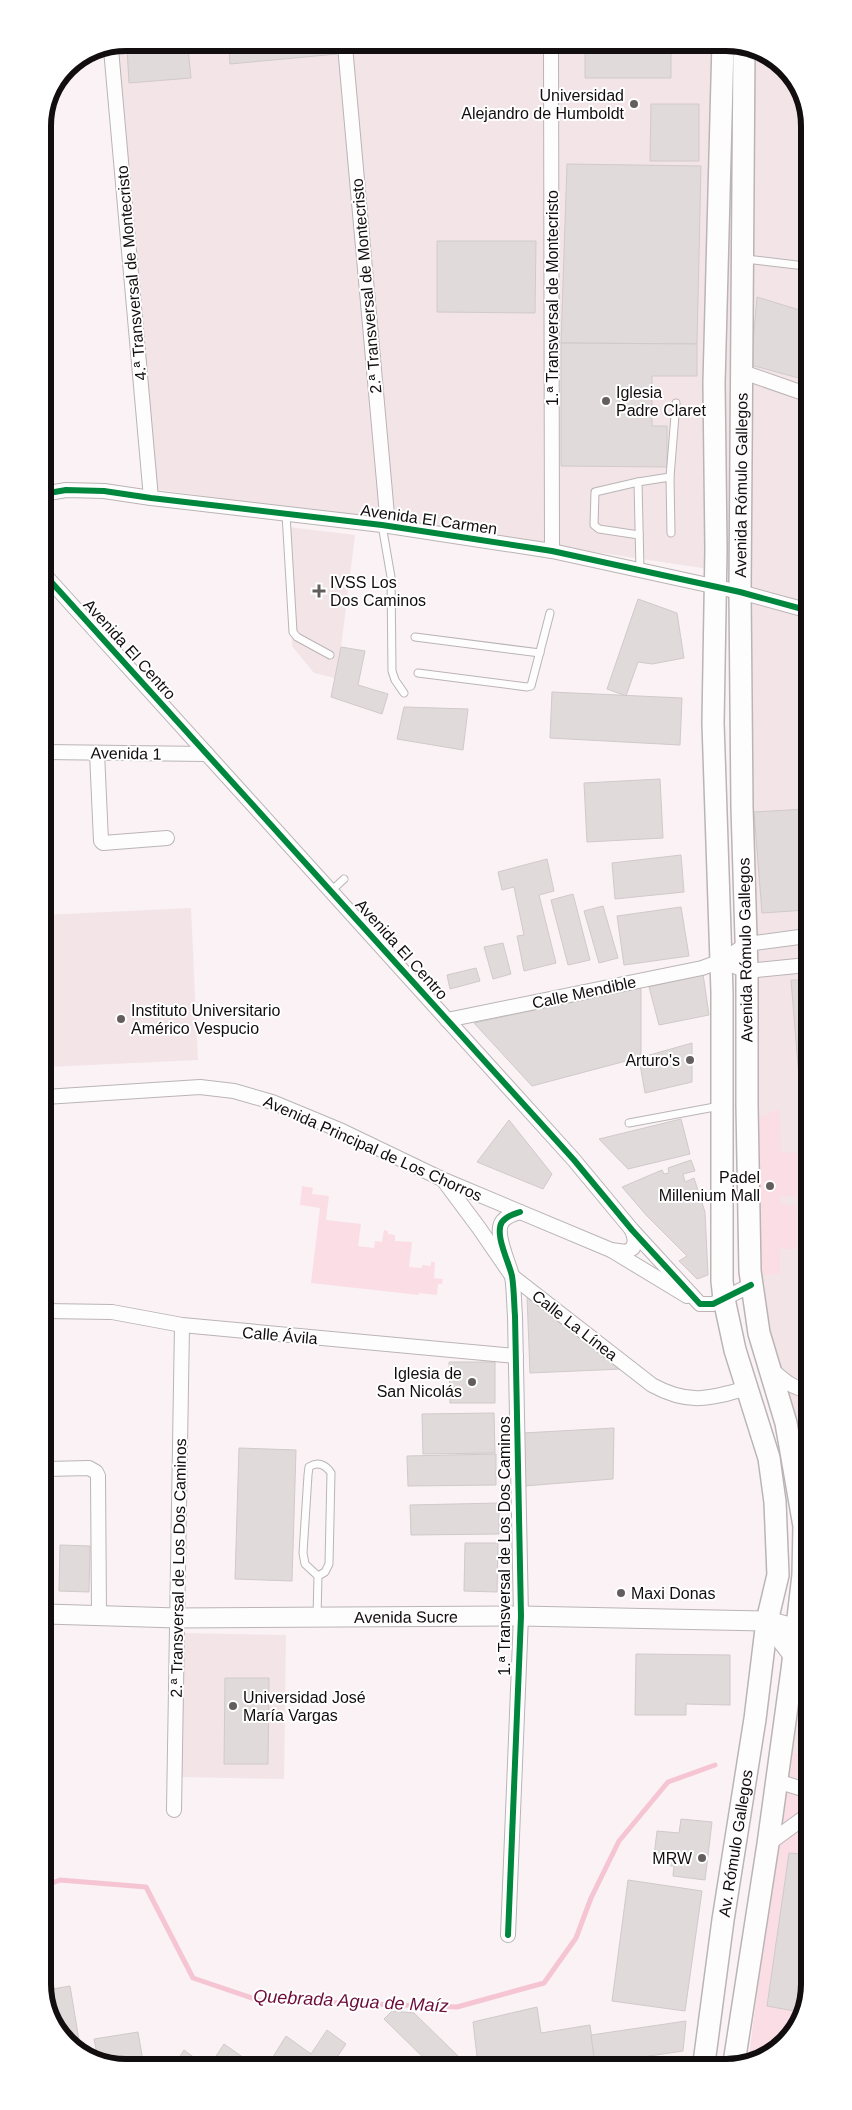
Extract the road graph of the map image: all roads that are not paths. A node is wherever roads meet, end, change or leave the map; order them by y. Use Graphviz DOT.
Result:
graph roads {
  1 [pos="345,51"];
  2 [pos="551,51"];
  3 [pos="723,51"];
  4 [pos="111,53"];
  5 [pos="744,54"];
  6 [pos="741,258"];
  7 [pos="801,266"];
  8 [pos="740,371"];
  9 [pos="801,392"];
  10 [pos="676,403"];
  11 [pos="670,477"];
  12 [pos="638,482"];
  13 [pos="51,493"];
  14 [pos="151,498"];
  15 [pos="286,514"];
  16 [pos="385,526"];
  17 [pos="671,533"];
  18 [pos="639,535"];
  19 [pos="552,551"];
  20 [pos="640,570"];
  21 [pos="51,582"];
  22 [pos="715,587"];
  23 [pos="740,592"];
  24 [pos="801,609"];
  25 [pos="550,613"];
  26 [pos="416,637"];
  27 [pos="540,653"];
  28 [pos="330,655"];
  29 [pos="418,673"];
  30 [pos="404,693"];
  31 [pos="51,752"];
  32 [pos="97,753"];
  33 [pos="207,754"];
  34 [pos="167,838"];
  35 [pos="344,879"];
  36 [pos="331,891"];
  37 [pos="801,937"];
  38 [pos="747,944"];
  39 [pos="721,961"];
  40 [pos="801,966"];
  41 [pos="747,971"];
  42 [pos="447,1020"];
  43 [pos="51,1098"];
  44 [pos="722,1106"];
  45 [pos="629,1123"];
  46 [pos="444,1180"];
  47 [pos="520,1212"];
  48 [pos="632,1230"];
  49 [pos="611,1250"];
  50 [pos="655,1254"];
  51 [pos="646,1271"];
  52 [pos="512,1276"];
  53 [pos="751,1285"];
  54 [pos="724,1299"];
  55 [pos="700,1304"];
  56 [pos="51,1311"];
  57 [pos="182,1326"];
  58 [pos="516,1356"];
  59 [pos="768,1366"];
  60 [pos="747,1388"];
  61 [pos="801,1390"];
  62 [pos="51,1468"];
  63 [pos="801,1500"];
  64 [pos="318,1576"];
  65 [pos="51,1614"];
  66 [pos="99,1614"];
  67 [pos="521,1616"];
  68 [pos="317,1617"];
  69 [pos="177,1618"];
  70 [pos="767,1621"];
  71 [pos="801,1630"];
  72 [pos="801,1657"];
  73 [pos="777,1780"];
  74 [pos="801,1788"];
  75 [pos="174,1810"];
  76 [pos="801,1820"];
  77 [pos="768,1844"];
  78 [pos="508,1935"];
  79 [pos="735,2058"];
  80 [pos="705,2059"];
  1 -- 16 [label="street, 2.ª Transversal de Montecristo"];
  2 -- 19 [label="street, 1.ª Transversal de Montecristo"];
  3 -- 22 [label="main road, Avenida Rómulo Gallegos"];
  4 -- 14 [label="street, 4.ª Transversal de Montecristo"];
  5 -- 6 [label="main road, Avenida Rómulo Gallegos"];
  6 -- 7 [label="lane"];
  6 -- 8 [label="main road, Avenida Rómulo Gallegos"];
  8 -- 9 [label="street"];
  8 -- 23 [label="main road, Avenida Rómulo Gallegos"];
  10 -- 11 [label="lane"];
  11 -- 12 [label="lane"];
  11 -- 17 [label="lane"];
  12 -- 18 [label="lane"];
  12 -- 18 [label="lane"];
  13 -- 14 [label="street, Avenida El Carmen"];
  14 -- 15 [label="street, Avenida El Carmen"];
  15 -- 16 [label="street, Avenida El Carmen"];
  15 -- 28 [label="lane"];
  16 -- 19 [label="street, Avenida El Carmen"];
  16 -- 30 [label="lane"];
  18 -- 20 [label="lane"];
  19 -- 20 [label="street, Avenida El Carmen"];
  20 -- 22 [label="street, Avenida El Carmen"];
  21 -- 33 [label="street, Avenida El Centro"];
  22 -- 23 [label="street, Avenida El Carmen"];
  22 -- 39 [label="main road, Avenida Rómulo Gallegos"];
  23 -- 24 [label="street, Avenida El Carmen"];
  23 -- 38 [label="main road, Avenida Rómulo Gallegos"];
  25 -- 27 [label="lane"];
  26 -- 27 [label="lane"];
  27 -- 29 [label="lane"];
  31 -- 32 [label="street, Avenida 1"];
  32 -- 33 [label="street, Avenida 1"];
  32 -- 34 [label="street"];
  33 -- 36 [label="street, Avenida El Centro"];
  35 -- 36 [label="lane"];
  36 -- 42 [label="street, Avenida El Centro"];
  37 -- 38 [label="street"];
  38 -- 39 [label="street, Calle Mendible"];
  38 -- 41 [label="main road, Avenida Rómulo Gallegos"];
  39 -- 41 [label="street"];
  39 -- 42 [label="street, Calle Mendible"];
  39 -- 44 [label="main road, Avenida Rómulo Gallegos"];
  40 -- 41 [label="street"];
  41 -- 53 [label="main road, Avenida Rómulo Gallegos"];
  42 -- 48 [label="street, Avenida El Centro"];
  43 -- 46 [label="street, Avenida Principal de Los Chorros"];
  44 -- 45 [label="lane"];
  44 -- 54 [label="main road, Avenida Rómulo Gallegos"];
  46 -- 47 [label="street, Avenida Principal de Los Chorros"];
  46 -- 52 [label="street, Calle La Línea"];
  47 -- 49 [label="street, Avenida Principal de Los Chorros"];
  47 -- 52 [label="street"];
  48 -- 49 [label="street"];
  48 -- 50 [label="street, Avenida El Centro"];
  49 -- 51 [label="street, Avenida Principal de Los Chorros"];
  50 -- 51 [label="street"];
  50 -- 55 [label="street, Avenida El Centro"];
  51 -- 55 [label="street, Avenida Principal de Los Chorros"];
  52 -- 58 [label="street, 1.ª Transversal de Los Dos Caminos"];
  52 -- 60 [label="street, Calle La Línea"];
  53 -- 54 [label="street"];
  53 -- 59 [label="main road, Avenida Rómulo Gallegos"];
  54 -- 55 [label="street"];
  54 -- 60 [label="main road, Avenida Rómulo Gallegos"];
  56 -- 57 [label="street, Calle Ávila"];
  57 -- 58 [label="street, Calle Ávila"];
  57 -- 69 [label="street, 2.ª Transversal de Los Dos Caminos"];
  58 -- 67 [label="street, 1.ª Transversal de Los Dos Caminos"];
  59 -- 61 [label="street"];
  59 -- 63 [label="main road, Avenida Rómulo Gallegos"];
  60 -- 70 [label="main road, Avenida Rómulo Gallegos"];
  62 -- 66 [label="street"];
  64 -- 64 [label="lane"];
  64 -- 68 [label="lane"];
  65 -- 66 [label="main road, Avenida Sucre"];
  66 -- 69 [label="main road, Avenida Sucre"];
  67 -- 68 [label="main road, Avenida Sucre"];
  67 -- 70 [label="main road, Avenida Sucre"];
  67 -- 78 [label="street, 1.ª Transversal de Los Dos Caminos"];
  68 -- 69 [label="main road, Avenida Sucre"];
  69 -- 75 [label="street, 2.ª Transversal de Los Dos Caminos"];
  70 -- 71 [label="main road, Avenida Sucre"];
  70 -- 72 [label="main road"];
  70 -- 80 [label="main road, Av. Rómulo Gallegos"];
  72 -- 73 [label="main road, Avenida Rómulo Gallegos"];
  73 -- 74 [label="street"];
  73 -- 77 [label="main road, Avenida Rómulo Gallegos"];
  76 -- 77 [label="street"];
  77 -- 79 [label="main road, Av. Rómulo Gallegos"];
}
